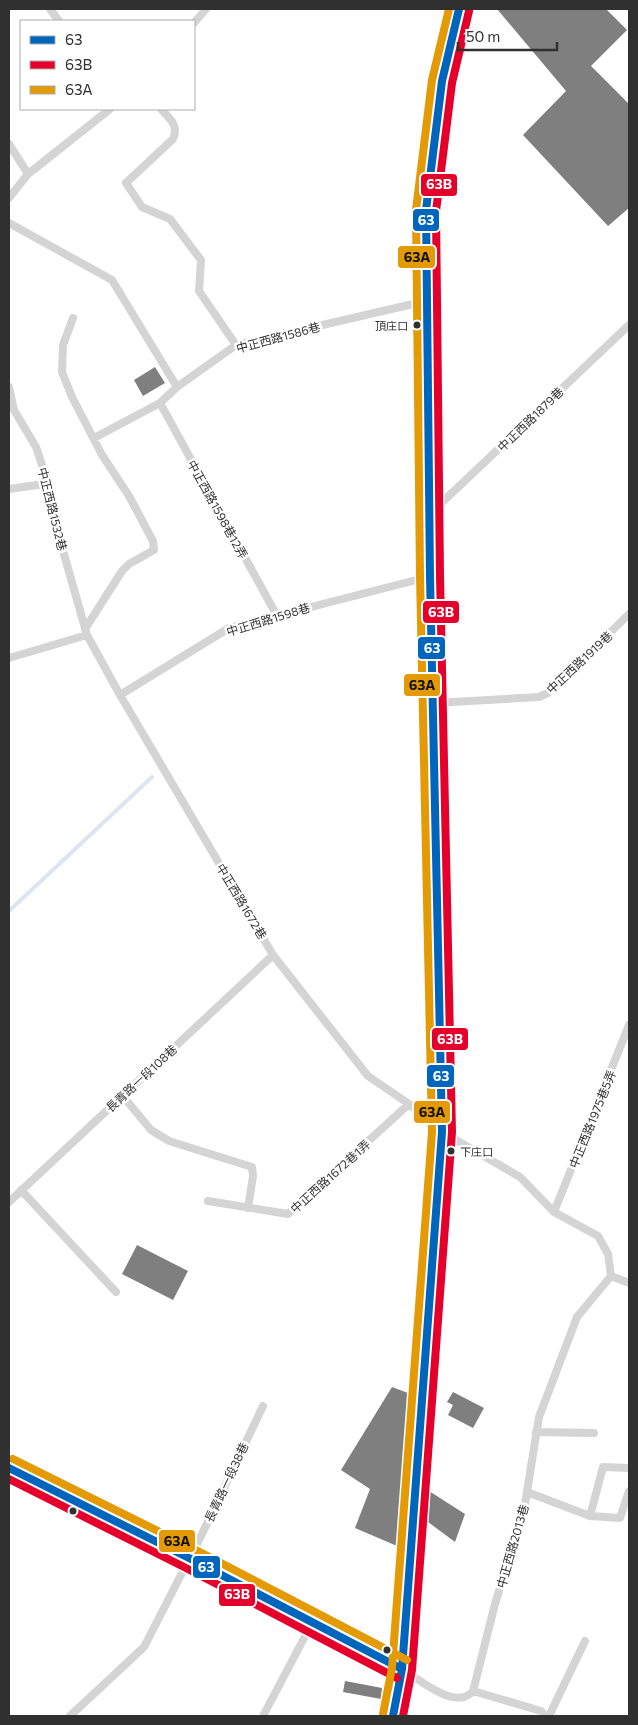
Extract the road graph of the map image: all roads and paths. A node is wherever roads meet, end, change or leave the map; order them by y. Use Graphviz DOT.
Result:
graph roads {
  1 [pos="50,9"];
  2 [pos="206,9"];
  3 [pos="458,9"];
  4 [pos="58,20"];
  5 [pos="195,22"];
  6 [pos="109,110"];
  7 [pos="162,110"];
  8 [pos="9,144"];
  9 [pos="28,174"];
  10 [pos="9,198"];
  11 [pos="9,223"];
  12 [pos="426,301"];
  13 [pos="73,318"];
  14 [pos="629,324"];
  15 [pos="236,345"];
  16 [pos="9,387"];
  17 [pos="177,387"];
  18 [pos="160,403"];
  19 [pos="94,438"];
  20 [pos="44,484"];
  21 [pos="9,488"];
  22 [pos="431,513"];
  23 [pos="430,576"];
  24 [pos="276,614"];
  25 [pos="629,614"];
  26 [pos="86,632"];
  27 [pos="9,658"];
  28 [pos="120,695"];
  29 [pos="433,703"];
  30 [pos="273,955"];
  31 [pos="629,1025"];
  32 [pos="122,1096"];
  33 [pos="409,1104"];
  34 [pos="442,1132"];
  35 [pos="21,1190"];
  36 [pos="208,1201"];
  37 [pos="9,1202"];
  38 [pos="248,1208"];
  39 [pos="554,1212"];
  40 [pos="611,1276"];
  41 [pos="629,1283"];
  42 [pos="116,1292"];
  43 [pos="263,1406"];
  44 [pos="536,1432"];
  45 [pos="594,1433"];
  46 [pos="9,1468"];
  47 [pos="629,1468"];
  48 [pos="629,1491"];
  49 [pos="527,1492"];
  50 [pos="590,1516"];
  51 [pos="189,1558"];
  52 [pos="312,1622"];
  53 [pos="585,1641"];
  54 [pos="402,1669"];
  55 [pos="473,1691"];
  56 [pos="70,1716"];
  57 [pos="263,1716"];
  58 [pos="393,1716"];
  59 [pos="547,1716"];
  1 -- 4 [label="lane"];
  2 -- 5 [label="lane"];
  3 -- 12 [label="main road"];
  6 -- 9 [label="lane"];
  7 -- 15 [label="lane"];
  8 -- 9 [label="lane"];
  9 -- 10 [label="lane"];
  11 -- 17 [label="lane"];
  12 -- 15 [label="lane, 中正西路1586巷"];
  12 -- 22 [label="main road"];
  13 -- 19 [label="lane"];
  14 -- 22 [label="lane, 中正西路1879巷"];
  15 -- 17 [label="lane, 中正西路1586巷"];
  16 -- 20 [label="lane, 中正西路1532巷"];
  17 -- 18 [label="lane, 中正西路1586巷"];
  18 -- 19 [label="lane, 中正西路1586巷"];
  18 -- 24 [label="lane, 中正西路1598巷12弄"];
  19 -- 26 [label="lane"];
  20 -- 21 [label="lane"];
  20 -- 26 [label="lane, 中正西路1532巷"];
  22 -- 23 [label="main road"];
  23 -- 24 [label="lane, 中正西路1598巷"];
  23 -- 29 [label="main road"];
  24 -- 28 [label="lane, 中正西路1598巷"];
  25 -- 29 [label="lane, 中正西路1919巷"];
  26 -- 27 [label="lane"];
  26 -- 28 [label="lane, 中正西路1672巷"];
  28 -- 30 [label="lane, 中正西路1672巷"];
  29 -- 34 [label="main road"];
  30 -- 32 [label="lane, 長青路一段108巷"];
  30 -- 33 [label="lane, 中正西路1672巷"];
  31 -- 39 [label="lane, 中正西路1975巷5弄"];
  32 -- 35 [label="lane, 長青路一段108巷"];
  32 -- 38 [label="lane"];
  33 -- 34 [label="lane, 中正西路1672巷"];
  33 -- 38 [label="lane, 中正西路1672巷1弄"];
  34 -- 39 [label="lane, 中正西路1672巷"];
  34 -- 54 [label="main road"];
  35 -- 37 [label="lane, 長青路一段108巷"];
  35 -- 42 [label="lane"];
  36 -- 38 [label="lane, 中正西路1672巷1弄"];
  39 -- 40 [label="lane, 中正西路1672巷"];
  40 -- 41 [label="lane"];
  40 -- 44 [label="lane, 中正西路2013巷"];
  43 -- 51 [label="lane, 長青路一段38巷"];
  44 -- 45 [label="lane"];
  44 -- 49 [label="lane, 中正西路2013巷"];
  46 -- 51 [label="main road"];
  47 -- 50 [label="lane"];
  48 -- 50 [label="lane"];
  49 -- 50 [label="lane"];
  49 -- 55 [label="lane, 中正西路2013巷"];
  51 -- 52 [label="main road"];
  51 -- 56 [label="lane, 長青路一段38巷"];
  52 -- 54 [label="main road"];
  52 -- 57 [label="lane"];
  53 -- 59 [label="lane"];
  54 -- 55 [label="lane"];
  54 -- 58 [label="main road"];
  55 -- 59 [label="lane"];
}
